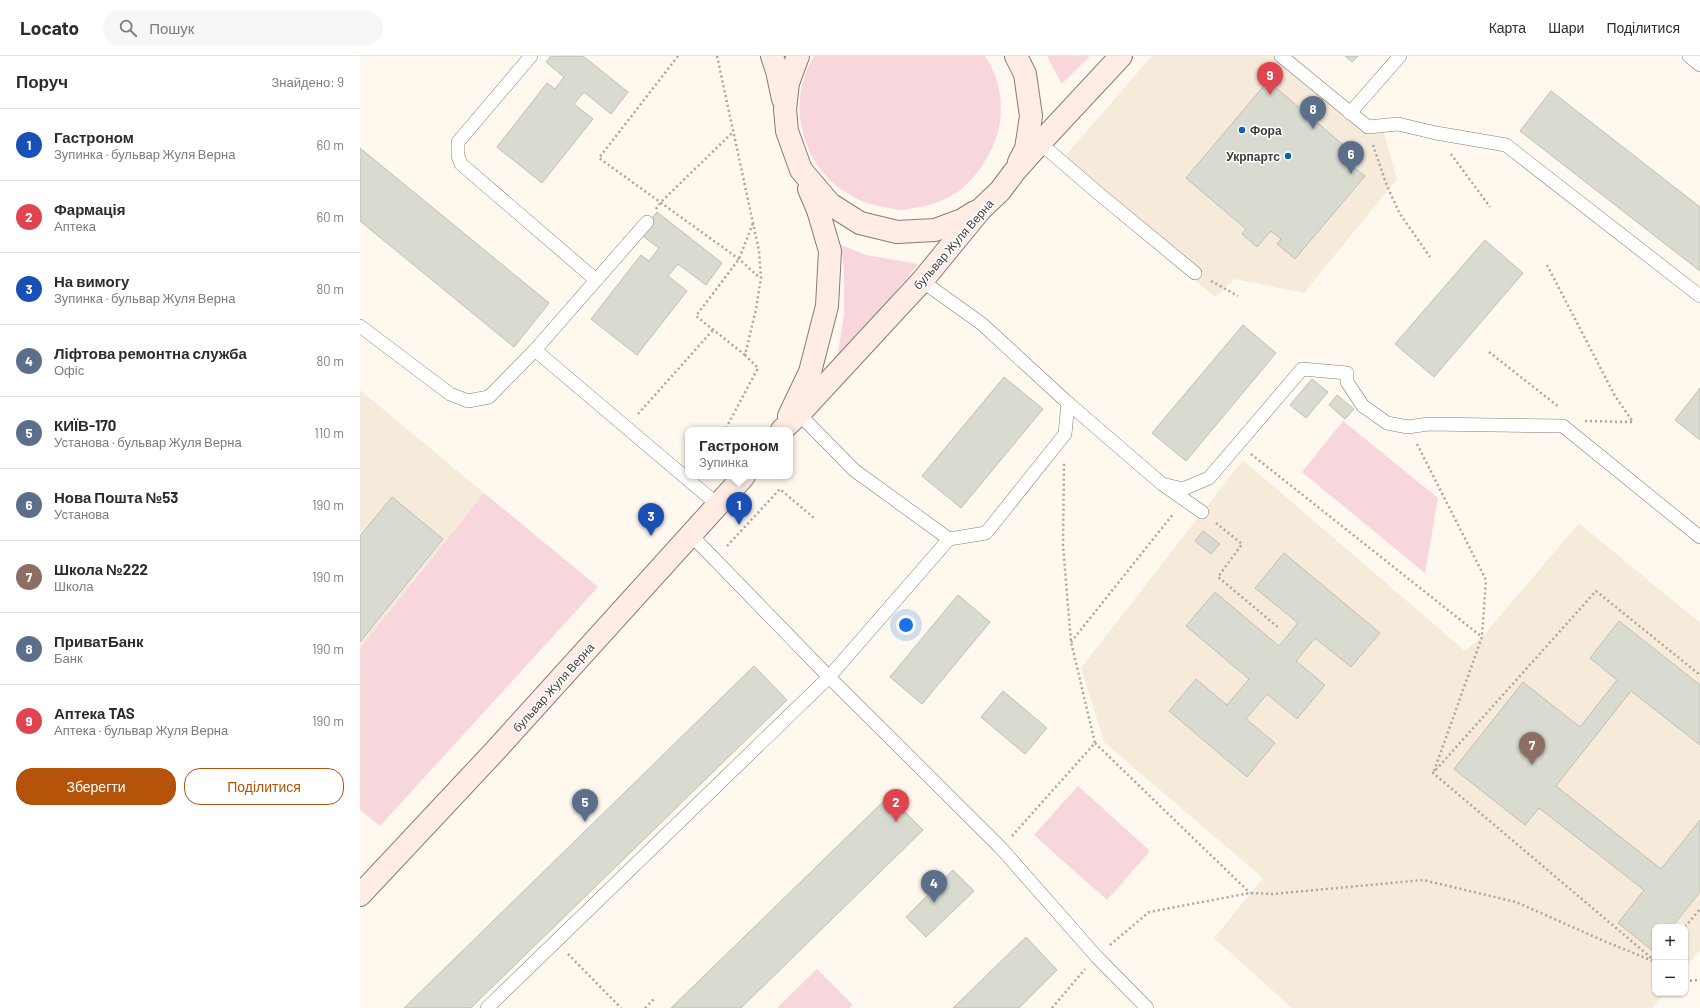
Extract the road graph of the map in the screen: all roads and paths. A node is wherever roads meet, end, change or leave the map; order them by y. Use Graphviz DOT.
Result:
graph roads {
  1 [pos="531,56"];
  2 [pos="678,56"];
  3 [pos="717,56"];
  4 [pos="772,56"];
  5 [pos="798,56"];
  6 [pos="1016,56"];
  7 [pos="1121,56"];
  8 [pos="1281,56"];
  9 [pos="1400,56"];
  10 [pos="1689,56"];
  11 [pos="1700,65"];
  12 [pos="785,110"];
  13 [pos="1350,113"];
  14 [pos="1368,127"];
  15 [pos="733,131"];
  16 [pos="1436,133"];
  17 [pos="1040,143"];
  18 [pos="801,170"];
  19 [pos="1015,171"];
  20 [pos="661,202"];
  21 [pos="1490,207"];
  22 [pos="981,209"];
  23 [pos="647,222"];
  24 [pos="753,223"];
  25 [pos="1430,257"];
  26 [pos="739,259"];
  27 [pos="1547,265"];
  28 [pos="1195,273"];
  29 [pos="761,278"];
  30 [pos="596,280"];
  31 [pos="922,281"];
  32 [pos="1238,296"];
  33 [pos="1700,296"];
  34 [pos="360,326"];
  35 [pos="713,330"];
  36 [pos="536,350"];
  37 [pos="1489,352"];
  38 [pos="745,354"];
  39 [pos="1068,403"];
  40 [pos="1564,411"];
  41 [pos="799,414"];
  42 [pos="1583,421"];
  43 [pos="626,427"];
  44 [pos="727,427"];
  45 [pos="784,427"];
  46 [pos="786,427"];
  47 [pos="1408,427"];
  48 [pos="1065,434"];
  49 [pos="1238,444"];
  50 [pos="685,477"];
  51 [pos="687,479"];
  52 [pos="741,479"];
  53 [pos="1162,484"];
  54 [pos="1184,500"];
  55 [pos="718,505"];
  56 [pos="1202,512"];
  57 [pos="814,518"];
  58 [pos="691,535"];
  59 [pos="1700,537"];
  60 [pos="949,538"];
  61 [pos="715,559"];
  62 [pos="1279,628"];
  63 [pos="1482,637"];
  64 [pos="1071,642"];
  65 [pos="1700,674"];
  66 [pos="829,677"];
  67 [pos="1095,743"];
  68 [pos="1434,773"];
  69 [pos="1001,848"];
  70 [pos="1250,893"];
  71 [pos="360,895"];
  72 [pos="1700,909"];
  73 [pos="1688,924"];
  74 [pos="556,942"];
  75 [pos="1096,956"];
  76 [pos="1652,960"];
  77 [pos="1654,960"];
  78 [pos="1700,980"];
  79 [pos="1688,981"];
  80 [pos="654,999"];
  81 [pos="487,1008"];
  82 [pos="621,1008"];
  83 [pos="645,1008"];
  84 [pos="1052,1008"];
  85 [pos="1147,1008"];
  1 -- 30 [label="lane"];
  2 -- 20 [label="path"];
  3 -- 15 [label="path"];
  4 -- 12 [label="street"];
  5 -- 12 [label="street"];
  6 -- 19 [label="street"];
  7 -- 17 [label="street, бульвар Жуля Верна"];
  8 -- 13 [label="lane"];
  9 -- 13 [label="lane"];
  10 -- 11 [label="lane"];
  12 -- 18 [label="street, бульвар Жуля Верна"];
  13 -- 14 [label="lane"];
  14 -- 16 [label="lane"];
  14 -- 25 [label="path"];
  15 -- 20 [label="path"];
  15 -- 24 [label="path"];
  16 -- 21 [label="path"];
  16 -- 33 [label="lane"];
  17 -- 19 [label="street, бульвар Жуля Верна"];
  17 -- 28 [label="lane"];
  18 -- 22 [label="street"];
  18 -- 45 [label="street, бульвар Жуля Верна"];
  19 -- 22 [label="street, бульвар Жуля Верна"];
  20 -- 26 [label="path"];
  22 -- 31 [label="street, бульвар Жуля Верна"];
  23 -- 30 [label="lane"];
  24 -- 26 [label="path"];
  24 -- 29 [label="path"];
  26 -- 29 [label="path"];
  26 -- 35 [label="path"];
  27 -- 42 [label="path"];
  28 -- 32 [label="path"];
  29 -- 38 [label="path"];
  30 -- 36 [label="lane"];
  31 -- 39 [label="lane"];
  31 -- 41 [label="street, бульвар Жуля Верна"];
  34 -- 36 [label="lane"];
  35 -- 38 [label="path"];
  35 -- 43 [label="path"];
  36 -- 43 [label="lane"];
  37 -- 40 [label="path"];
  38 -- 44 [label="path"];
  39 -- 48 [label="lane"];
  39 -- 53 [label="lane"];
  41 -- 46 [label="street, бульвар Жуля Верна"];
  41 -- 60 [label="lane"];
  43 -- 50 [label="lane"];
  47 -- 49 [label="lane"];
  47 -- 59 [label="lane"];
  47 -- 63 [label="path"];
  48 -- 60 [label="lane"];
  48 -- 64 [label="path"];
  49 -- 53 [label="lane"];
  49 -- 63 [label="path"];
  51 -- 55 [label="lane"];
  52 -- 55 [label="street, бульвар Жуля Верна"];
  53 -- 54 [label="lane"];
  54 -- 56 [label="lane"];
  54 -- 64 [label="path"];
  55 -- 58 [label="street, бульвар Жуля Верна"];
  56 -- 62 [label="path"];
  57 -- 61 [label="path"];
  58 -- 61 [label="lane"];
  58 -- 71 [label="street, бульвар Жуля Верна"];
  60 -- 66 [label="lane"];
  61 -- 66 [label="lane"];
  63 -- 68 [label="path"];
  64 -- 67 [label="path"];
  65 -- 68 [label="path"];
  66 -- 69 [label="lane"];
  66 -- 74 [label="lane"];
  67 -- 69 [label="path"];
  67 -- 70 [label="path"];
  68 -- 77 [label="path"];
  69 -- 75 [label="lane"];
  70 -- 75 [label="path"];
  70 -- 76 [label="path"];
  72 -- 73 [label="path"];
  74 -- 81 [label="lane"];
  74 -- 82 [label="path"];
  75 -- 84 [label="path"];
  75 -- 85 [label="lane"];
  78 -- 79 [label="path"];
  80 -- 83 [label="path"];
}
